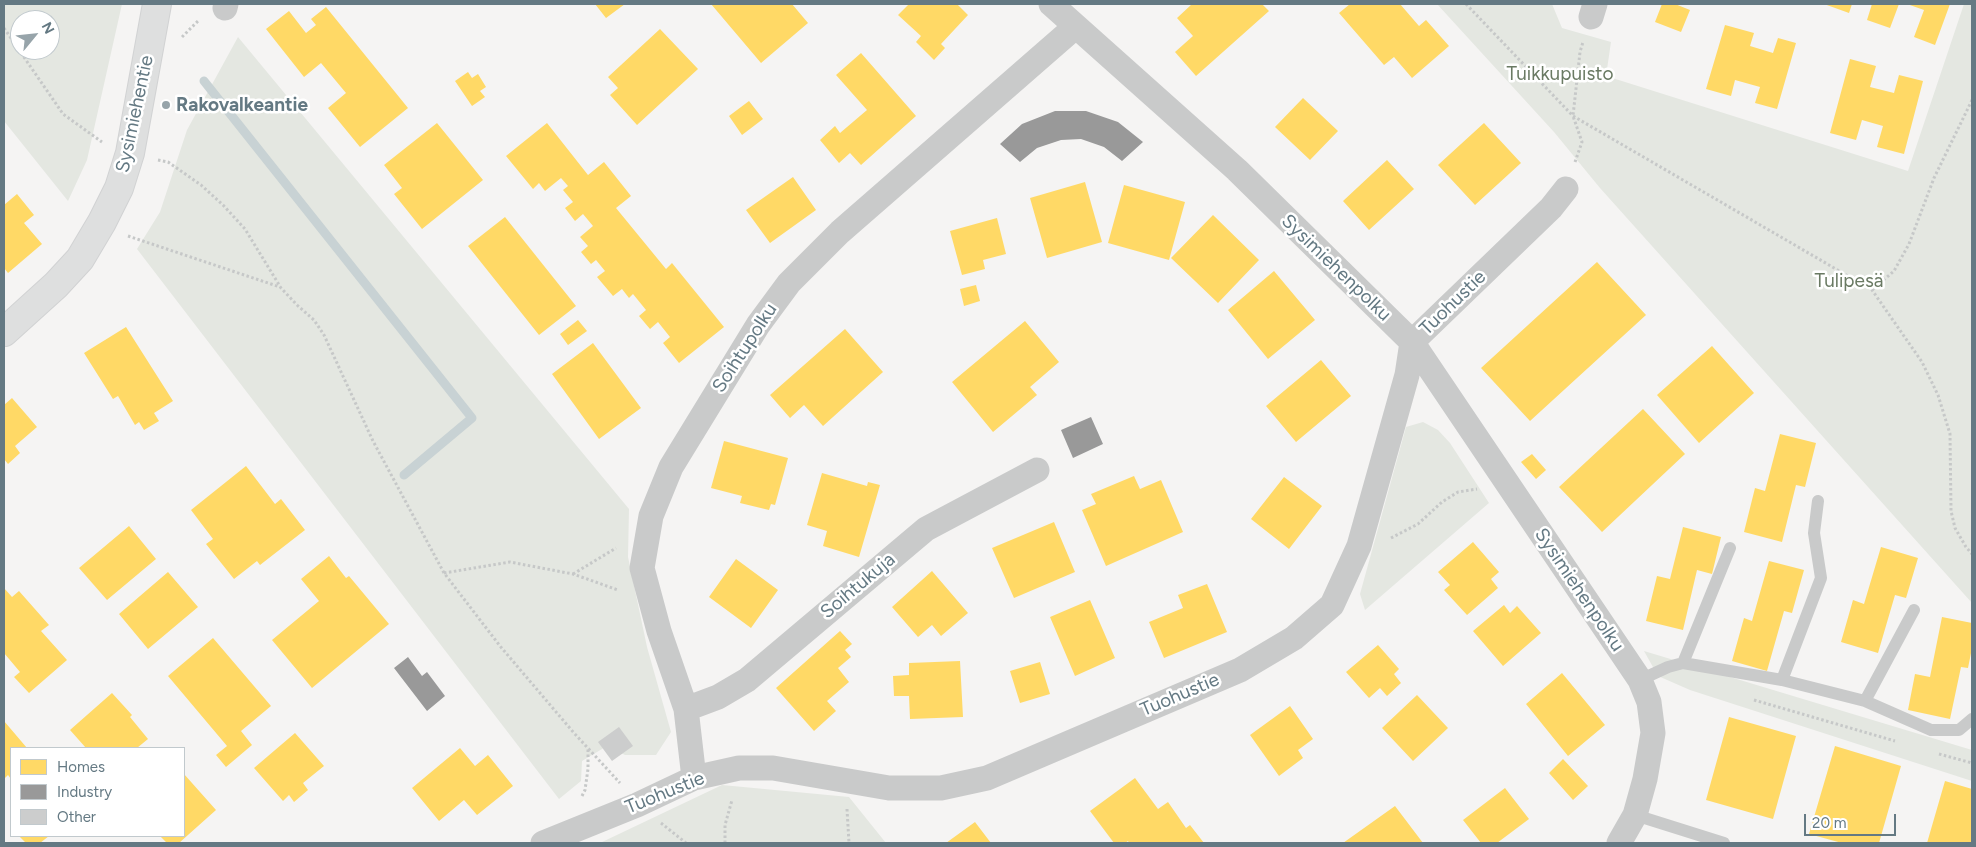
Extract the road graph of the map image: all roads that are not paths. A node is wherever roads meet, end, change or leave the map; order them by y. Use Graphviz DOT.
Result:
graph roads {
  1 [pos="157,4"];
  2 [pos="1051,4"];
  3 [pos="1075,27"];
  4 [pos="1566,188"];
  5 [pos="4,332"];
  6 [pos="1412,342"];
  7 [pos="1037,470"];
  8 [pos="1818,501"];
  9 [pos="1730,548"];
  10 [pos="1914,610"];
  11 [pos="1683,663"];
  12 [pos="1640,680"];
  13 [pos="1782,680"];
  14 [pos="1865,701"];
  15 [pos="686,709"];
  16 [pos="1972,719"];
  17 [pos="694,778"];
  18 [pos="1635,815"];
  19 [pos="543,843"];
  20 [pos="1619,843"];
  21 [pos="1724,843"];
  1 -- 5 [label="street, Sysimiehentie"];
  2 -- 3 [label="street, Sysimiehenpolku"];
  3 -- 6 [label="street, Sysimiehenpolku"];
  3 -- 15 [label="street, Soihtupolku"];
  4 -- 6 [label="street, Tuohustie"];
  6 -- 12 [label="street, Sysimiehenpolku"];
  6 -- 17 [label="street, Tuohustie"];
  7 -- 15 [label="street, Soihtukuja"];
  8 -- 13 [label="lane"];
  9 -- 11 [label="lane"];
  10 -- 14 [label="lane"];
  11 -- 12 [label="lane"];
  11 -- 13 [label="lane"];
  12 -- 18 [label="street, Sysimiehenpolku"];
  13 -- 14 [label="lane"];
  14 -- 16 [label="lane"];
  15 -- 17 [label="street, Soihtupolku"];
  17 -- 19 [label="street, Tuohustie"];
  18 -- 20 [label="street, Sysimiehenpolku"];
  18 -- 21 [label="lane"];
}
